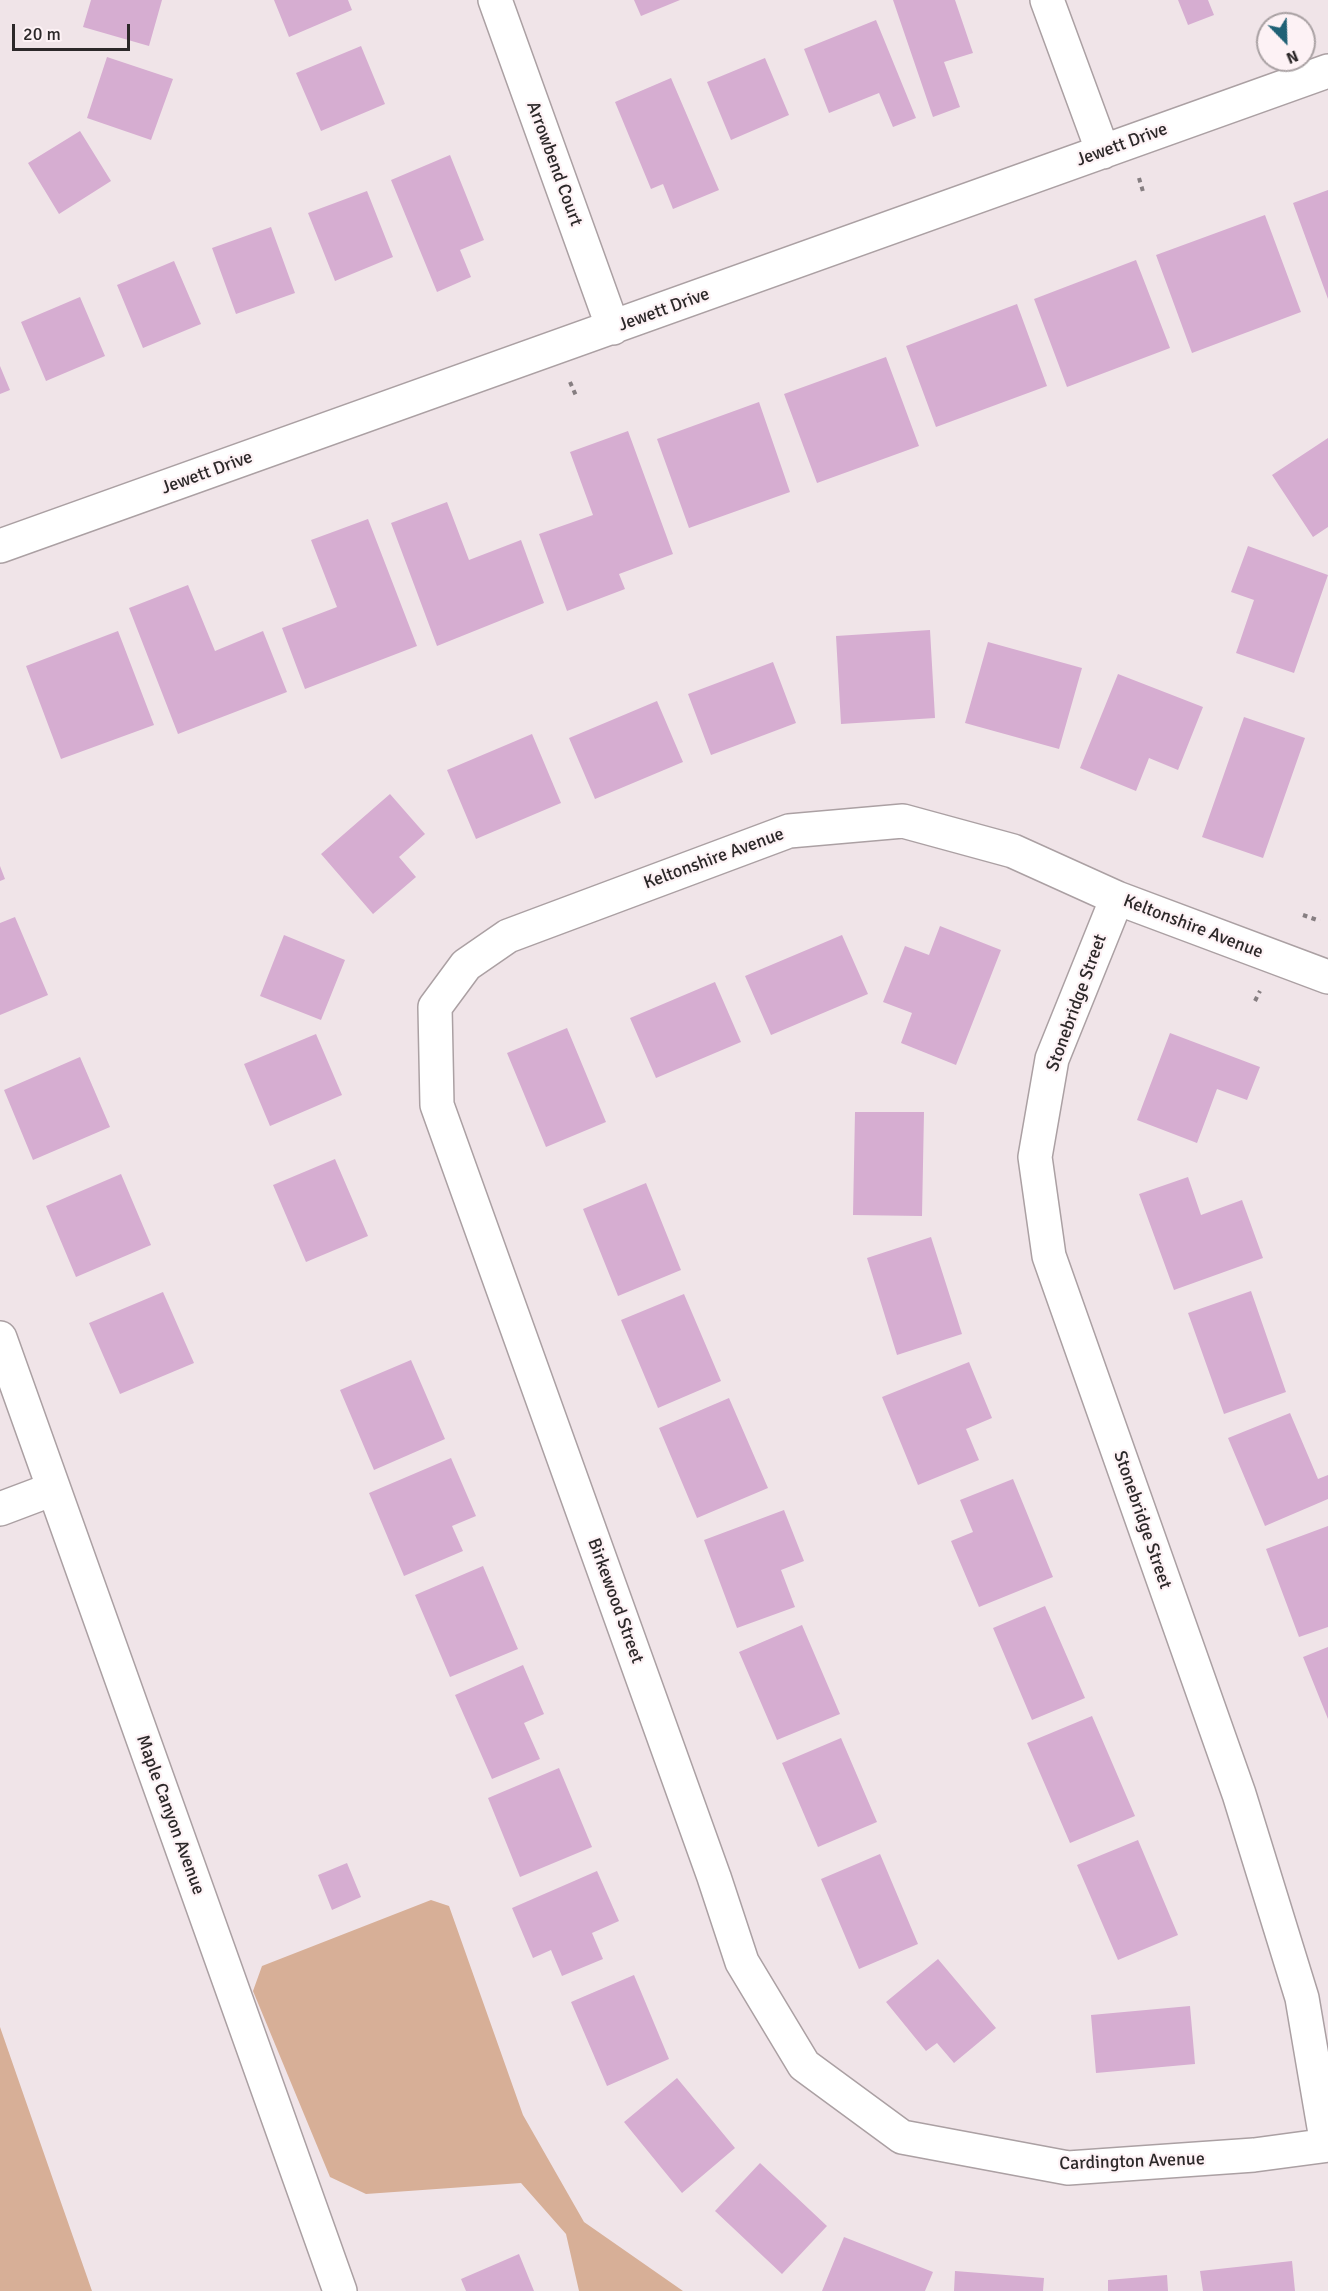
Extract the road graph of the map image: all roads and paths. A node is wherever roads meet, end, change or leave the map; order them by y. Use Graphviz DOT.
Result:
graph roads {
  1 [pos="495,0"];
  2 [pos="1047,0"];
  3 [pos="1328,71"];
  4 [pos="1103,152"];
  5 [pos="1139,178"];
  6 [pos="1144,195"];
  7 [pos="614,328"];
  8 [pos="570,381"];
  9 [pos="577,399"];
  10 [pos="0,546"];
  11 [pos="1117,898"];
  12 [pos="1303,915"];
  13 [pos="1320,921"];
  14 [pos="1325,968"];
  15 [pos="1261,987"];
  16 [pos="1255,1001"];
  17 [pos="435,1007"];
  18 [pos="0,1338"];
  19 [pos="53,1489"];
  20 [pos="0,1509"];
  21 [pos="902,2137"];
  22 [pos="1327,2145"];
  23 [pos="340,2291"];
  1 -- 7 [label="street, Arrowbend Court"];
  2 -- 4 [label="street"];
  3 -- 4 [label="street, Jewett Drive"];
  4 -- 7 [label="street, Jewett Drive"];
  5 -- 6 [label="path"];
  7 -- 10 [label="street, Jewett Drive"];
  8 -- 9 [label="path"];
  11 -- 14 [label="street, Keltonshire Avenue"];
  11 -- 17 [label="street, Keltonshire Avenue"];
  11 -- 22 [label="street, Stonebridge Street"];
  12 -- 13 [label="path"];
  15 -- 16 [label="path"];
  17 -- 21 [label="street, Birkewood Street"];
  18 -- 19 [label="street, Maple Canyon Avenue"];
  19 -- 20 [label="street"];
  19 -- 23 [label="street, Maple Canyon Avenue"];
  21 -- 22 [label="street, Cardington Avenue"];
}
